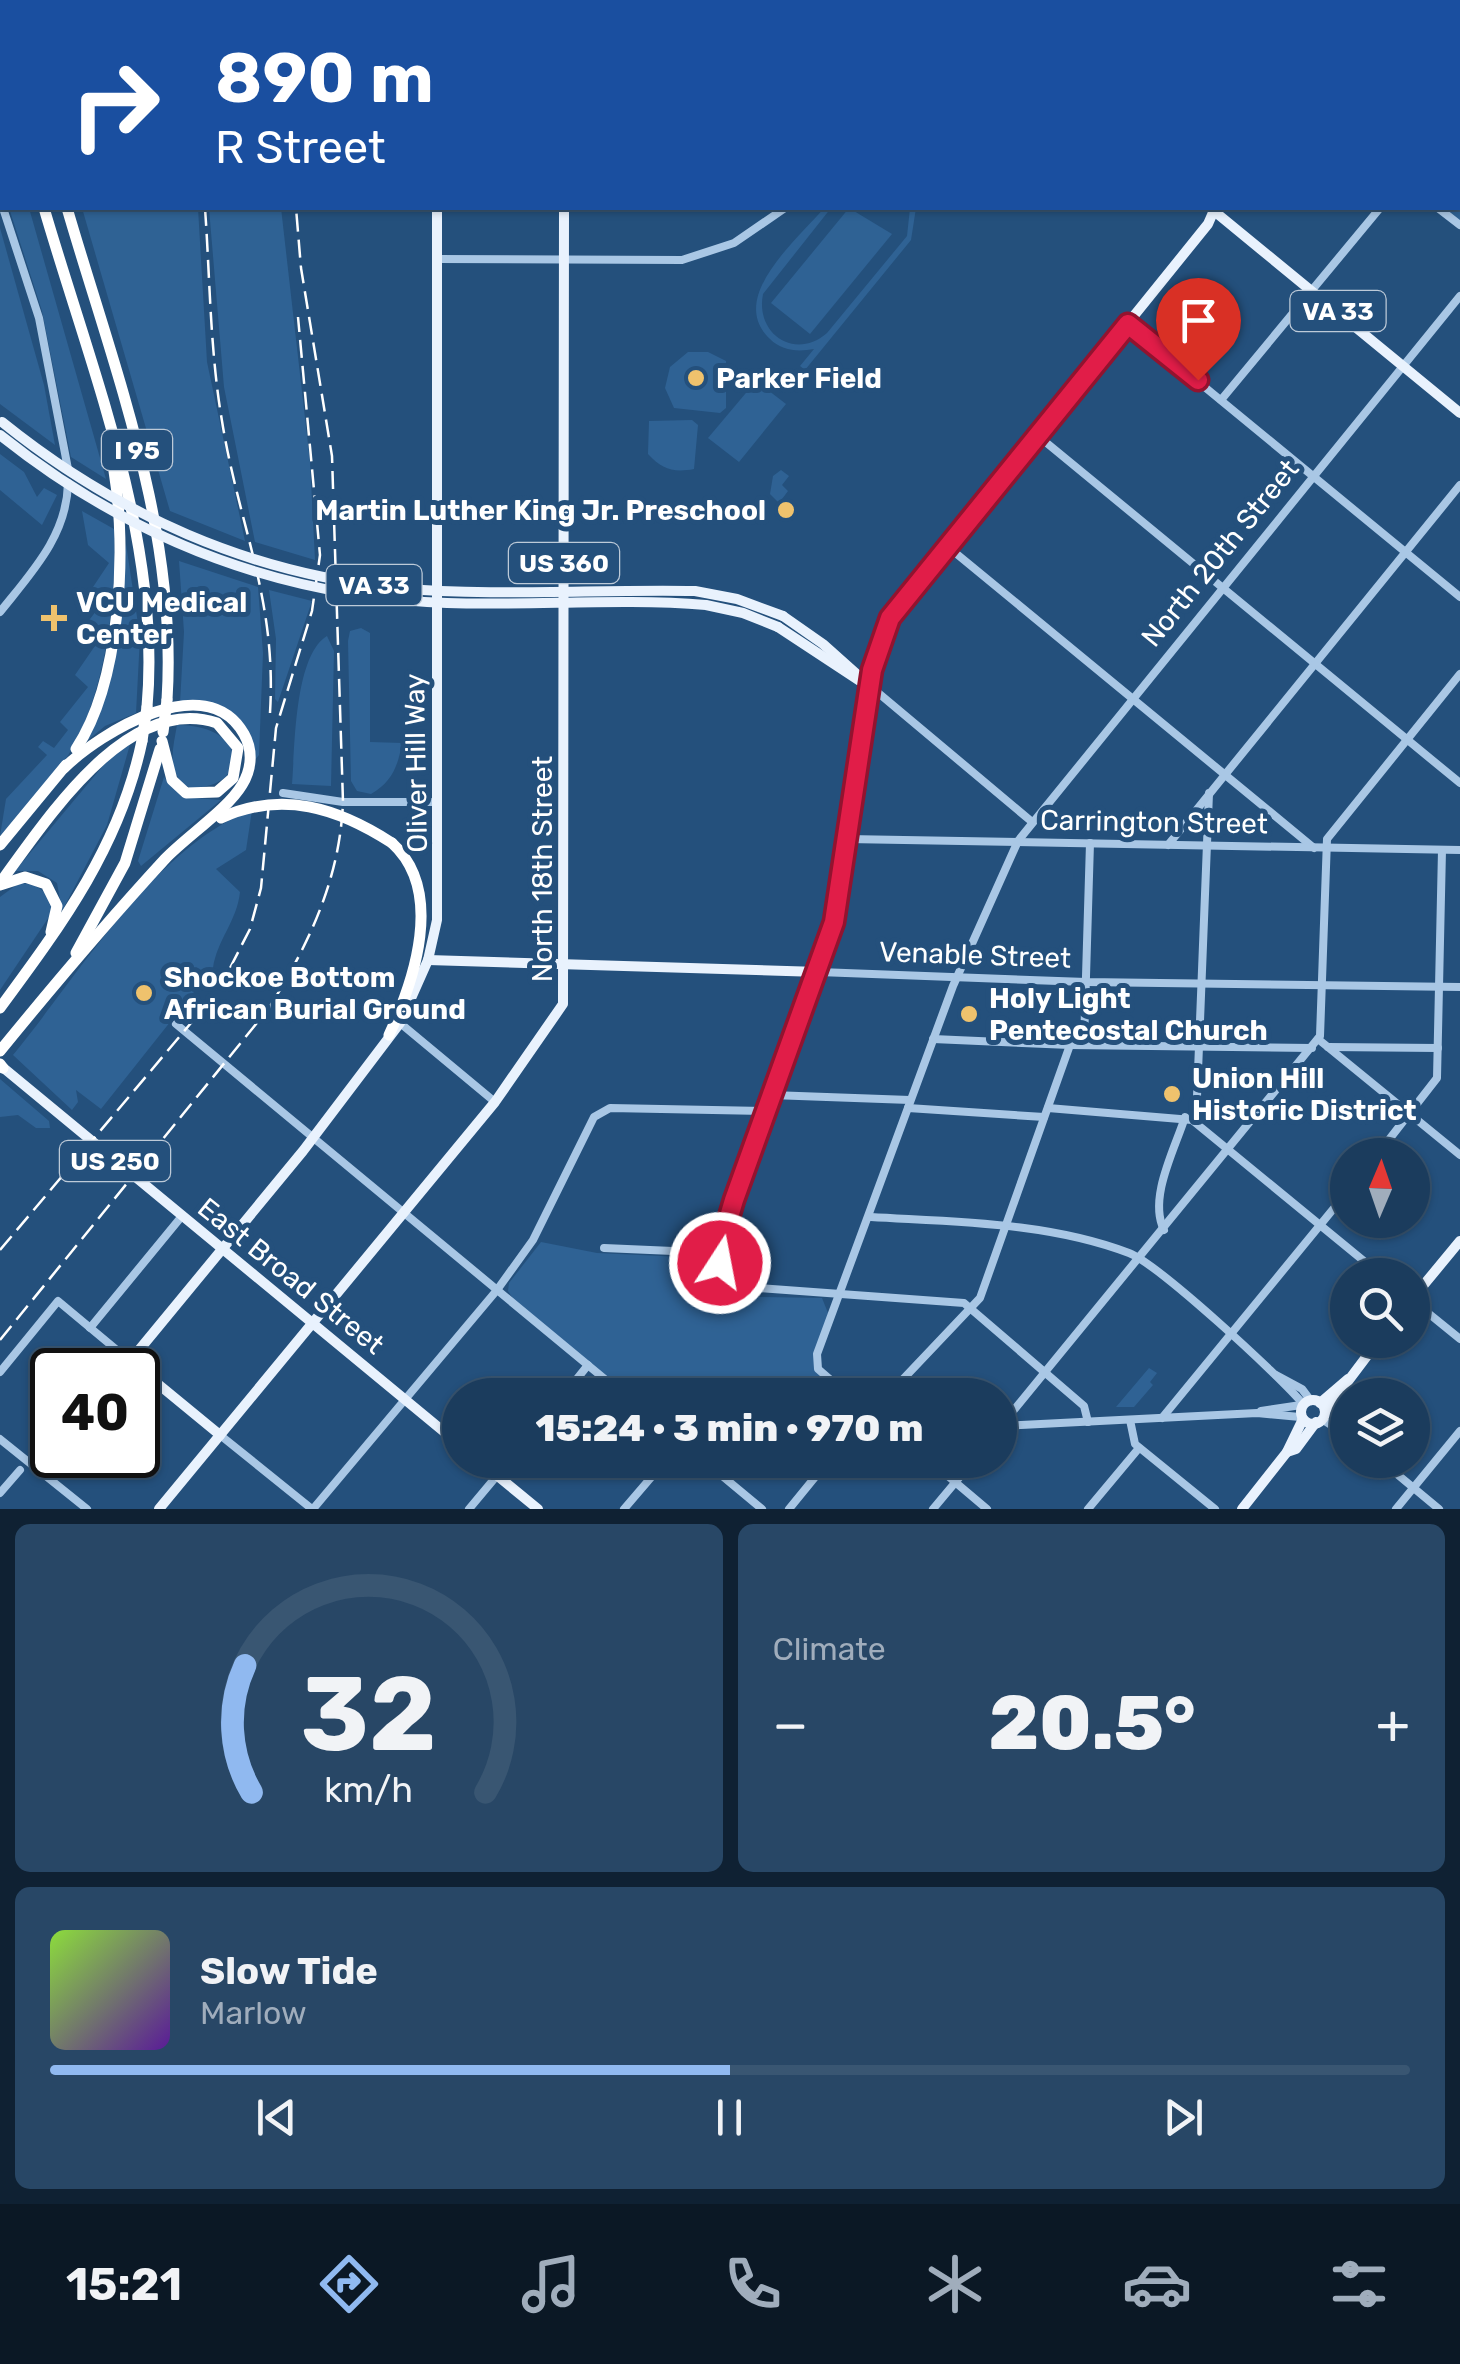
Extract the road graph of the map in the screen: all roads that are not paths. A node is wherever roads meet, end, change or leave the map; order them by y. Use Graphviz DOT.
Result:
graph roads {
  1 [pos="4,210"];
  2 [pos="45,210"];
  3 [pos="68,210"];
  4 [pos="437,210"];
  5 [pos="564,210"];
  6 [pos="783,210"];
  7 [pos="1212,210"];
  8 [pos="1214,210"];
  9 [pos="1378,210"];
  10 [pos="1440,210"];
  11 [pos="1460,226"];
  12 [pos="437,259"];
  13 [pos="564,259"];
  14 [pos="1311,289"];
  15 [pos="1460,296"];
  16 [pos="1128,324"];
  17 [pos="1403,366"];
  18 [pos="1221,400"];
  19 [pos="1460,412"];
  20 [pos="105,417"];
  21 [pos="0,422"];
  22 [pos="0,435"];
  23 [pos="1037,436"];
  24 [pos="1313,476"];
  25 [pos="1460,484"];
  26 [pos="947,546"];
  27 [pos="1405,551"];
  28 [pos="1222,586"];
  29 [pos="1460,596"];
  30 [pos="0,612"];
  31 [pos="780,622"];
  32 [pos="1315,662"];
  33 [pos="1460,674"];
  34 [pos="870,686"];
  35 [pos="1131,697"];
  36 [pos="163,736"];
  37 [pos="1407,739"];
  38 [pos="64,768"];
  39 [pos="1222,774"];
  40 [pos="1460,783"];
  41 [pos="284,793"];
  42 [pos="1210,793"];
  43 [pos="438,802"];
  44 [pos="1031,821"];
  45 [pos="847,839"];
  46 [pos="1018,841"];
  47 [pos="1090,843"];
  48 [pos="1168,844"];
  49 [pos="0,845"];
  50 [pos="1209,846"];
  51 [pos="1314,848"];
  52 [pos="1326,848"];
  53 [pos="1442,850"];
  54 [pos="1460,850"];
  55 [pos="170,855"];
  56 [pos="0,884"];
  57 [pos="40,954"];
  58 [pos="428,960"];
  59 [pos="565,964"];
  60 [pos="819,972"];
  61 [pos="956,978"];
  62 [pos="1086,982"];
  63 [pos="1204,983"];
  64 [pos="1324,985"];
  65 [pos="1439,986"];
  66 [pos="1460,987"];
  67 [pos="0,1008"];
  68 [pos="32,1012"];
  69 [pos="400,1022"];
  70 [pos="176,1024"];
  71 [pos="390,1035"];
  72 [pos="934,1039"];
  73 [pos="1084,1043"];
  74 [pos="1315,1043"];
  75 [pos="1070,1046"];
  76 [pos="1202,1046"];
  77 [pos="1328,1047"];
  78 [pos="1438,1048"];
  79 [pos="0,1050"];
  80 [pos="3,1067"];
  81 [pos="771,1095"];
  82 [pos="495,1102"];
  83 [pos="909,1104"];
  84 [pos="766,1112"];
  85 [pos="1046,1113"];
  86 [pos="1410,1114"];
  87 [pos="1185,1118"];
  88 [pos="1196,1122"];
  89 [pos="312,1136"];
  90 [pos="1391,1138"];
  91 [pos="1229,1151"];
  92 [pos="1460,1155"];
  93 [pos="403,1212"];
  94 [pos="1330,1212"];
  95 [pos="182,1216"];
  96 [pos="871,1217"];
  97 [pos="1320,1224"];
  98 [pos="1008,1226"];
  99 [pos="1164,1230"];
  100 [pos="1460,1240"];
  101 [pos="604,1248"];
  102 [pos="222,1249"];
  103 [pos="718,1253"];
  104 [pos="1361,1258"];
  105 [pos="1140,1259"];
  106 [pos="1430,1278"];
  107 [pos="497,1290"];
  108 [pos="840,1292"];
  109 [pos="972,1308"];
  110 [pos="1430,1315"];
  111 [pos="312,1323"];
  112 [pos="90,1328"];
  113 [pos="1231,1336"];
  114 [pos="1460,1339"];
  115 [pos="109,1348"];
  116 [pos="140,1348"];
  117 [pos="1364,1358"];
  118 [pos="588,1365"];
  119 [pos="0,1372"];
  120 [pos="1046,1372"];
  121 [pos="578,1378"];
  122 [pos="604,1378"];
  123 [pos="830,1378"];
  124 [pos="904,1378"];
  125 [pos="160,1390"];
  126 [pos="403,1398"];
  127 [pos="1017,1406"];
  128 [pos="1313,1411"];
  129 [pos="1162,1418"];
  130 [pos="1330,1419"];
  131 [pos="1130,1420"];
  132 [pos="1088,1422"];
  133 [pos="1330,1423"];
  134 [pos="1017,1425"];
  135 [pos="442,1430"];
  136 [pos="1460,1431"];
  137 [pos="220,1434"];
  138 [pos="0,1439"];
  139 [pos="1138,1448"];
  140 [pos="30,1464"];
  141 [pos="20,1470"];
  142 [pos="48,1478"];
  143 [pos="495,1478"];
  144 [pos="501,1478"];
  145 [pos="651,1478"];
  146 [pos="724,1478"];
  147 [pos="815,1478"];
  148 [pos="950,1478"];
  149 [pos="958,1478"];
  150 [pos="1402,1478"];
  151 [pos="955,1482"];
  152 [pos="1414,1488"];
  153 [pos="0,1493"];
  154 [pos="86,1509"];
  155 [pos="159,1509"];
  156 [pos="312,1509"];
  157 [pos="469,1509"];
  158 [pos="538,1509"];
  159 [pos="624,1509"];
  160 [pos="762,1509"];
  161 [pos="790,1509"];
  162 [pos="934,1509"];
  163 [pos="987,1509"];
  164 [pos="1088,1509"];
  165 [pos="1215,1509"];
  166 [pos="1242,1509"];
  167 [pos="1396,1509"];
  168 [pos="1439,1509"];
  1 -- 30 [label="street"];
  2 -- 20 [label="highway, I 95"];
  3 -- 36 [label="highway, I 95, bridge"];
  4 -- 12 [label="main road, Oliver Hill Way"];
  5 -- 13 [label="main road, North 18th Street / US 360"];
  6 -- 13 [label="street"];
  7 -- 16 [label="main road, VA 33"];
  8 -- 14 [label="main road, VA 33"];
  9 -- 14 [label="street"];
  10 -- 11 [label="street"];
  12 -- 13 [label="street"];
  12 -- 43 [label="main road, Oliver Hill Way"];
  13 -- 59 [label="main road, North 18th Street / US 360"];
  14 -- 17 [label="main road, VA 33"];
  14 -- 18 [label="street"];
  15 -- 17 [label="street, North 20th Street"];
  16 -- 18 [label="street"];
  16 -- 23 [label="main road, VA 33"];
  17 -- 19 [label="main road, VA 33"];
  17 -- 24 [label="street, North 20th Street"];
  18 -- 24 [label="street"];
  20 -- 38 [label="highway"];
  20 -- 57 [label="highway, I 95, bridge"];
  21 -- 31 [label="main road, VA 33, bridge"];
  22 -- 31 [label="main road, VA 33, bridge"];
  23 -- 26 [label="main road, VA 33"];
  23 -- 28 [label="street"];
  24 -- 27 [label="street"];
  24 -- 28 [label="street, North 20th Street"];
  25 -- 27 [label="street"];
  26 -- 34 [label="main road, VA 33"];
  26 -- 35 [label="street"];
  27 -- 29 [label="street"];
  27 -- 32 [label="street"];
  28 -- 32 [label="street"];
  28 -- 35 [label="street, North 20th Street"];
  31 -- 34 [label="main road, VA 33"];
  32 -- 37 [label="street"];
  32 -- 39 [label="street"];
  33 -- 37 [label="street"];
  34 -- 44 [label="street"];
  34 -- 45 [label="main road"];
  35 -- 39 [label="street"];
  35 -- 44 [label="street, North 20th Street"];
  36 -- 56 [label="highway"];
  36 -- 68 [label="highway, I 95"];
  37 -- 40 [label="street"];
  37 -- 52 [label="street"];
  38 -- 49 [label="highway"];
  38 -- 55 [label="highway"];
  39 -- 42 [label="street"];
  39 -- 51 [label="street"];
  41 -- 43 [label="street"];
  42 -- 48 [label="street"];
  42 -- 50 [label="street"];
  43 -- 58 [label="main road, Oliver Hill Way"];
  44 -- 46 [label="street, North 20th Street"];
  45 -- 46 [label="street, Carrington Street"];
  45 -- 60 [label="main road"];
  46 -- 47 [label="street, Carrington Street"];
  46 -- 61 [label="street, North 20th Street"];
  47 -- 48 [label="street, Carrington Street"];
  47 -- 62 [label="street"];
  48 -- 50 [label="street, Carrington Street"];
  50 -- 51 [label="street, Carrington Street"];
  50 -- 63 [label="street"];
  51 -- 52 [label="street, Carrington Street"];
  52 -- 53 [label="street, Carrington Street"];
  52 -- 64 [label="street"];
  53 -- 54 [label="street, Carrington Street"];
  53 -- 65 [label="street"];
  55 -- 68 [label="highway"];
  55 -- 71 [label="highway, bridge"];
  56 -- 57 [label="highway"];
  57 -- 67 [label="highway, I 95"];
  58 -- 59 [label="main road, Venable Street"];
  58 -- 69 [label="main road, Oliver Hill Way"];
  59 -- 60 [label="main road, Venable Street"];
  59 -- 82 [label="main road, North 18th Street / US 360"];
  60 -- 61 [label="street, Venable Street"];
  60 -- 81 [label="street"];
  61 -- 62 [label="street, Venable Street"];
  61 -- 72 [label="street, North 20th Street"];
  62 -- 63 [label="street, Venable Street"];
  62 -- 73 [label="street"];
  63 -- 64 [label="street, Venable Street"];
  63 -- 76 [label="street"];
  64 -- 65 [label="street, Venable Street"];
  64 -- 74 [label="street"];
  65 -- 66 [label="street, Venable Street"];
  65 -- 78 [label="street"];
  68 -- 79 [label="highway, I 95"];
  69 -- 71 [label="main road, Oliver Hill Way"];
  69 -- 82 [label="street"];
  70 -- 89 [label="street"];
  71 -- 89 [label="main road, Oliver Hill Way"];
  72 -- 75 [label="street"];
  72 -- 83 [label="street, North 20th Street"];
  73 -- 75 [label="street"];
  73 -- 76 [label="street"];
  74 -- 76 [label="street"];
  74 -- 77 [label="street"];
  74 -- 91 [label="street"];
  75 -- 85 [label="street"];
  76 -- 88 [label="street"];
  77 -- 78 [label="street"];
  77 -- 86 [label="street"];
  78 -- 86 [label="street"];
  80 -- 95 [label="main road, East Broad Street / US 250"];
  81 -- 83 [label="street"];
  81 -- 84 [label="street"];
  82 -- 93 [label="main road, North 18th Street / US 360"];
  83 -- 85 [label="street"];
  83 -- 96 [label="street, North 20th Street"];
  84 -- 103 [label="street"];
  84 -- 107 [label="street"];
  85 -- 87 [label="street"];
  85 -- 98 [label="street"];
  86 -- 90 [label="street"];
  86 -- 92 [label="street"];
  87 -- 88 [label="street"];
  87 -- 99 [label="street"];
  88 -- 91 [label="street"];
  89 -- 93 [label="street"];
  89 -- 102 [label="main road, Oliver Hill Way"];
  91 -- 97 [label="street"];
  91 -- 99 [label="street"];
  93 -- 107 [label="street"];
  93 -- 111 [label="main road, North 18th Street / US 360"];
  94 -- 97 [label="street"];
  95 -- 102 [label="main road, East Broad Street / US 250"];
  95 -- 112 [label="street"];
  96 -- 98 [label="street"];
  96 -- 108 [label="street, North 20th Street"];
  97 -- 104 [label="street"];
  97 -- 113 [label="street"];
  98 -- 105 [label="street"];
  98 -- 109 [label="street"];
  99 -- 105 [label="street"];
  100 -- 106 [label="main road"];
  101 -- 103 [label="street"];
  102 -- 111 [label="main road, East Broad Street / US 250"];
  102 -- 116 [label="main road, Oliver Hill Way"];
  103 -- 108 [label="street"];
  105 -- 113 [label="street"];
  105 -- 120 [label="street"];
  107 -- 118 [label="street"];
  107 -- 126 [label="street"];
  108 -- 109 [label="street"];
  108 -- 123 [label="street, North 20th Street"];
  109 -- 120 [label="street"];
  109 -- 124 [label="street"];
  110 -- 114 [label="street"];
  111 -- 126 [label="main road, East Broad Street / US 250"];
  111 -- 137 [label="main road, North 18th Street / US 360"];
  112 -- 115 [label="street"];
  112 -- 119 [label="street"];
  113 -- 128 [label="street"];
  113 -- 129 [label="street"];
  117 -- 128 [label="main road"];
  118 -- 121 [label="street"];
  118 -- 122 [label="street"];
  120 -- 127 [label="street"];
  120 -- 132 [label="street"];
  125 -- 137 [label="main road"];
  126 -- 135 [label="main road, East Broad Street / US 250"];
  126 -- 156 [label="street"];
  128 -- 129 [label="street"];
  128 -- 130 [label="street"];
  128 -- 133 [label="street"];
  128 -- 166 [label="main road"];
  129 -- 131 [label="street"];
  131 -- 132 [label="street"];
  131 -- 139 [label="street"];
  132 -- 134 [label="street"];
  136 -- 152 [label="street"];
  137 -- 155 [label="main road, North 18th Street / US 360"];
  137 -- 156 [label="street"];
  138 -- 140 [label="street"];
  139 -- 164 [label="street"];
  139 -- 165 [label="street"];
  141 -- 153 [label="street"];
  142 -- 154 [label="street"];
  143 -- 157 [label="street"];
  144 -- 158 [label="main road"];
  145 -- 159 [label="street"];
  146 -- 160 [label="street"];
  147 -- 161 [label="street"];
  148 -- 151 [label="street"];
  149 -- 151 [label="street"];
  150 -- 152 [label="street"];
  151 -- 162 [label="street"];
  151 -- 163 [label="street"];
  152 -- 167 [label="street"];
  152 -- 168 [label="street"];
}
